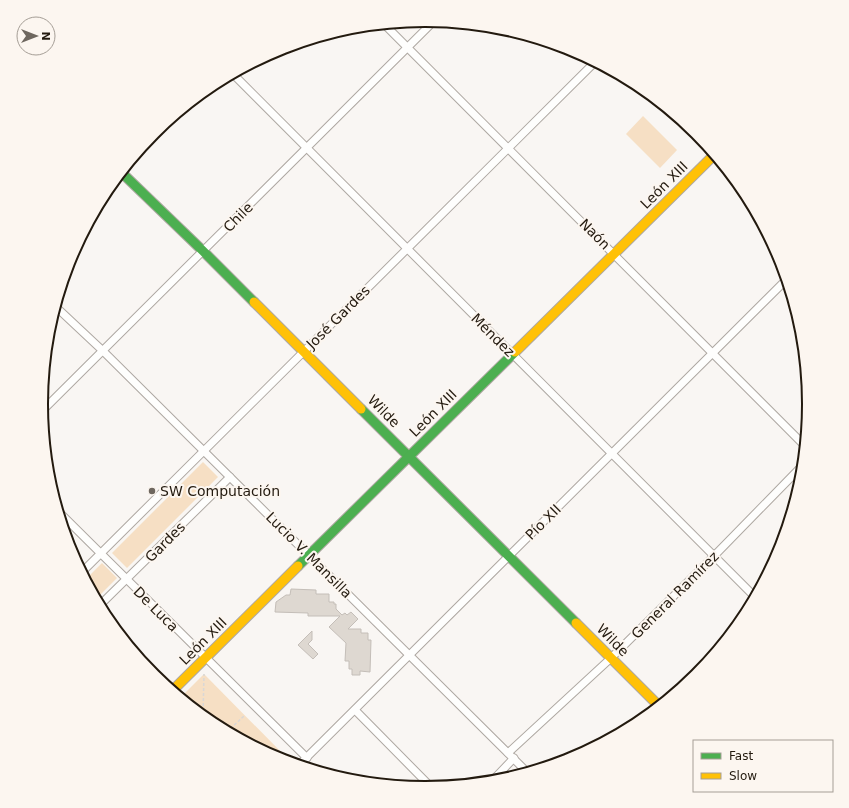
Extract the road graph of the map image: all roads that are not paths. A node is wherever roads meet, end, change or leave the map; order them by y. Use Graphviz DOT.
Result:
graph roads {
  1 [pos="428,27"];
  2 [pos="389,29"];
  3 [pos="408,47"];
  4 [pos="591,66"];
  5 [pos="237,78"];
  6 [pos="307,148"];
  7 [pos="509,148"];
  8 [pos="711,158"];
  9 [pos="124,175"];
  10 [pos="407,249"];
  11 [pos="203,251"];
  12 [pos="614,254"];
  13 [pos="782,284"];
  14 [pos="59,310"];
  15 [pos="103,351"];
  16 [pos="304,352"];
  17 [pos="713,353"];
  18 [pos="512,354"];
  19 [pos="48,405"];
  20 [pos="800,441"];
  21 [pos="204,451"];
  22 [pos="611,454"];
  23 [pos="409,456"];
  24 [pos="795,473"];
  25 [pos="230,477"];
  26 [pos="66,519"];
  27 [pos="101,553"];
  28 [pos="309,556"];
  29 [pos="509,556"];
  30 [pos="714,556"];
  31 [pos="85,569"];
  32 [pos="127,579"];
  33 [pos="751,593"];
  34 [pos="104,601"];
  35 [pos="410,655"];
  36 [pos="206,658"];
  37 [pos="611,658"];
  38 [pos="176,687"];
  39 [pos="655,702"];
  40 [pos="355,710"];
  41 [pos="511,756"];
  42 [pos="307,758"];
  43 [pos="303,761"];
  44 [pos="523,768"];
  45 [pos="497,774"];
  46 [pos="426,781"];
  1 -- 3 [label="street, Chile"];
  2 -- 3 [label="street, Naón"];
  3 -- 6 [label="street, Chile"];
  3 -- 7 [label="street, Naón"];
  4 -- 7 [label="street, José Gardes"];
  5 -- 6 [label="street, Méndez"];
  6 -- 10 [label="street, Méndez"];
  6 -- 11 [label="street, Chile"];
  7 -- 10 [label="street, José Gardes"];
  7 -- 12 [label="street, Naón"];
  8 -- 12 [label="street, León XIII"];
  9 -- 11 [label="street, Wilde"];
  10 -- 16 [label="street, José Gardes"];
  10 -- 18 [label="street, Méndez"];
  11 -- 15 [label="street, Chile"];
  11 -- 16 [label="street, Wilde"];
  12 -- 17 [label="street, Naón"];
  12 -- 18 [label="street, León XIII"];
  13 -- 17 [label="street, Pío XII"];
  14 -- 15 [label="street, Lucio V. Mansilla"];
  15 -- 19 [label="street, Chile"];
  15 -- 21 [label="street, Lucio V. Mansilla"];
  16 -- 21 [label="street, José Gardes"];
  16 -- 23 [label="street, Wilde"];
  17 -- 20 [label="street, Naón"];
  17 -- 22 [label="street, Pío XII"];
  18 -- 22 [label="street, Méndez"];
  18 -- 23 [label="street, León XIII"];
  21 -- 25 [label="street, Lucio V. Mansilla"];
  21 -- 27 [label="street, José Gardes"];
  22 -- 29 [label="street, Pío XII"];
  22 -- 30 [label="street, Méndez"];
  23 -- 28 [label="street, León XIII"];
  23 -- 29 [label="street, Wilde"];
  24 -- 30 [label="street, General Ramírez"];
  25 -- 28 [label="street, Lucio V. Mansilla"];
  25 -- 32 [label="street, Gardes"];
  26 -- 27 [label="street, De Luca"];
  27 -- 31 [label="street, José Gardes"];
  27 -- 32 [label="street, De Luca"];
  28 -- 35 [label="street, Lucio V. Mansilla"];
  28 -- 36 [label="street, León XIII"];
  29 -- 35 [label="street, Pío XII"];
  29 -- 37 [label="street, Wilde"];
  30 -- 33 [label="street, Méndez"];
  30 -- 37 [label="street, General Ramírez"];
  32 -- 34 [label="street, Gardes"];
  32 -- 36 [label="street, De Luca"];
  35 -- 40 [label="street, Pío XII"];
  35 -- 41 [label="street, Lucio V. Mansilla"];
  36 -- 38 [label="street, León XIII"];
  36 -- 42 [label="street, De Luca"];
  37 -- 39 [label="street, Wilde"];
  37 -- 41 [label="street, General Ramírez"];
  40 -- 42 [label="street, Pío XII"];
  40 -- 46 [label="street"];
  41 -- 44 [label="street, Lucio V. Mansilla"];
  41 -- 45 [label="street, General Ramírez"];
  42 -- 43 [label="street, Pío XII"];
}
